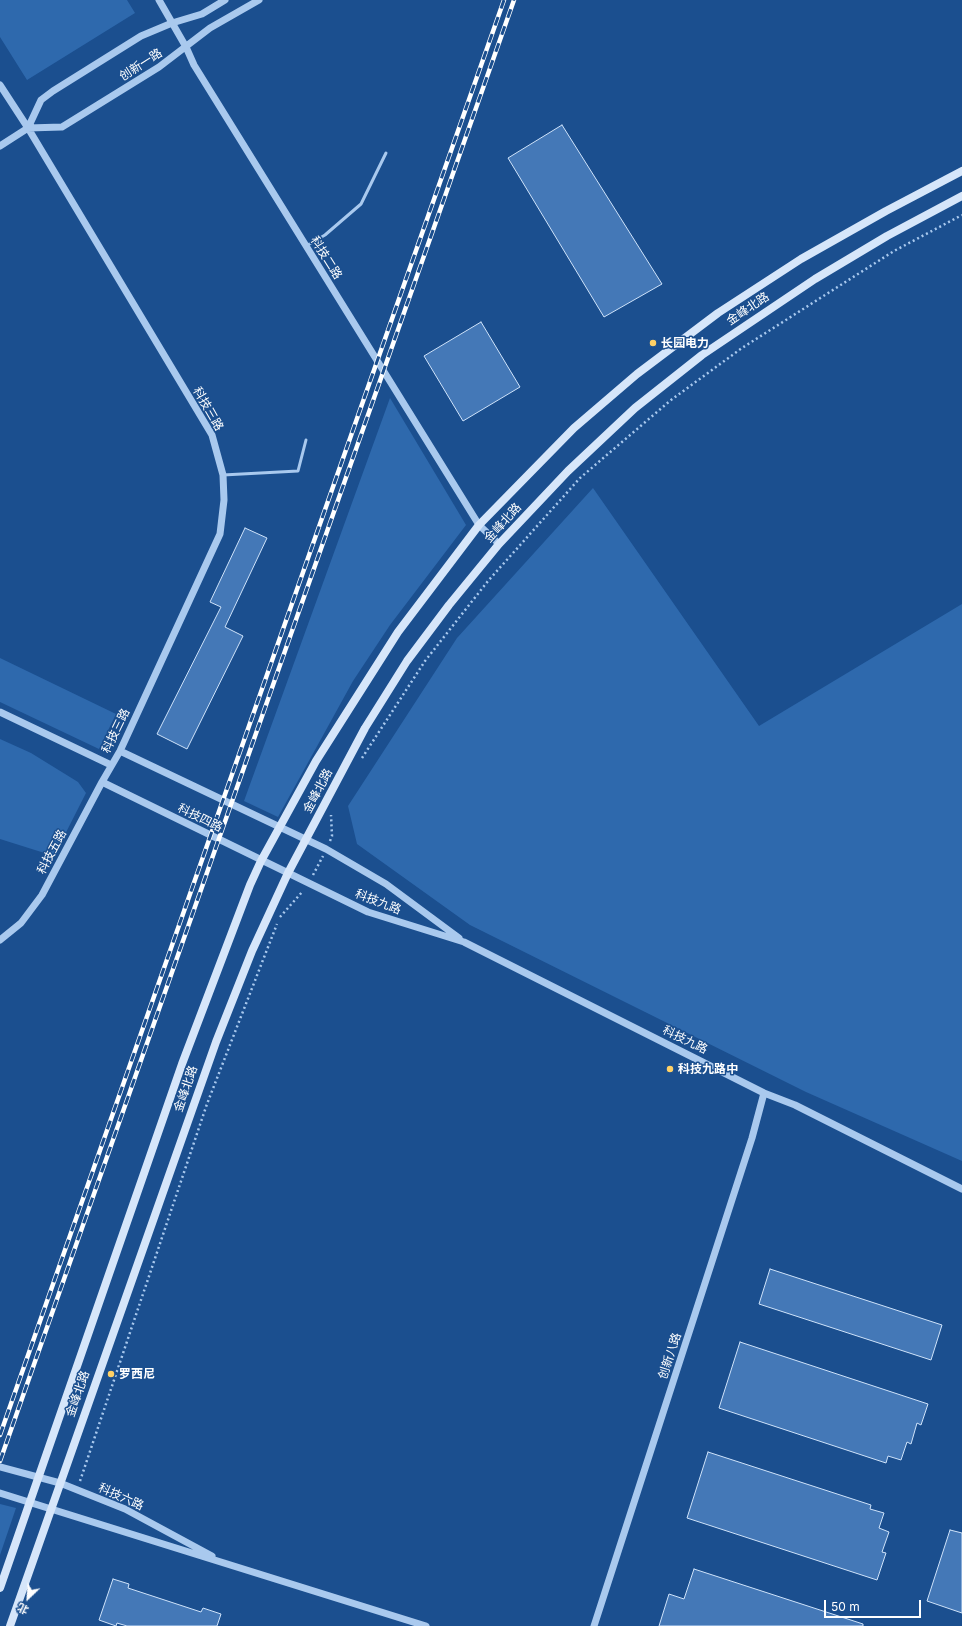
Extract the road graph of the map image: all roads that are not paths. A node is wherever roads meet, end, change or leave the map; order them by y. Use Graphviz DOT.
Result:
graph roads {
  1 [pos="159,0"];
  2 [pos="225,0"];
  3 [pos="259,0"];
  4 [pos="172,23"];
  5 [pos="186,47"];
  6 [pos="0,85"];
  7 [pos="28,128"];
  8 [pos="0,146"];
  9 [pos="386,153"];
  10 [pos="962,170"];
  11 [pos="962,196"];
  12 [pos="306,246"];
  13 [pos="306,440"];
  14 [pos="224,475"];
  15 [pos="479,525"];
  16 [pos="499,544"];
  17 [pos="0,712"];
  18 [pos="120,751"];
  19 [pos="111,765"];
  20 [pos="102,782"];
  21 [pos="280,826"];
  22 [pos="305,840"];
  23 [pos="261,861"];
  24 [pos="288,873"];
  25 [pos="0,940"];
  26 [pos="464,942"];
  27 [pos="764,1093"];
  28 [pos="962,1189"];
  29 [pos="0,1467"];
  30 [pos="38,1477"];
  31 [pos="60,1484"];
  32 [pos="0,1493"];
  33 [pos="29,1503"];
  34 [pos="50,1510"];
  35 [pos="226,1564"];
  36 [pos="0,1588"];
  37 [pos="10,1626"];
  38 [pos="426,1626"];
  39 [pos="594,1626"];
  1 -- 4 [label="street, 科技二路"];
  2 -- 4 [label="street"];
  3 -- 5 [label="street, 创新一路"];
  4 -- 5 [label="street, 科技二路"];
  4 -- 7 [label="street"];
  5 -- 7 [label="street, 创新一路"];
  5 -- 12 [label="street, 科技二路"];
  6 -- 7 [label="street, 科技三路"];
  7 -- 8 [label="street"];
  7 -- 14 [label="street, 科技三路"];
  9 -- 12 [label="lane"];
  10 -- 15 [label="main road, 金峰北路"];
  11 -- 16 [label="main road, 金峰北路"];
  12 -- 15 [label="street, 科技二路"];
  13 -- 14 [label="lane"];
  14 -- 18 [label="street, 科技三路"];
  15 -- 16 [label="street, 科技二路"];
  15 -- 21 [label="main road, 金峰北路"];
  16 -- 22 [label="main road, 金峰北路"];
  17 -- 19 [label="street"];
  18 -- 19 [label="street, 科技三路"];
  18 -- 21 [label="street"];
  19 -- 20 [label="street, 科技五路"];
  20 -- 23 [label="street, 科技四路"];
  20 -- 25 [label="street, 科技五路"];
  21 -- 22 [label="street"];
  21 -- 23 [label="main road, 金峰北路"];
  22 -- 24 [label="main road, 金峰北路"];
  22 -- 26 [label="street, 科技九路"];
  23 -- 24 [label="street, 科技四路"];
  23 -- 30 [label="main road, 金峰北路"];
  24 -- 26 [label="street, 科技九路"];
  24 -- 31 [label="main road, 金峰北路"];
  26 -- 27 [label="street, 科技九路"];
  27 -- 28 [label="street, 科技九路"];
  27 -- 39 [label="street, 创新八路"];
  29 -- 30 [label="street, 科技六路"];
  30 -- 31 [label="street, 科技六路"];
  30 -- 33 [label="main road, 金峰北路"];
  31 -- 34 [label="main road, 金峰北路"];
  31 -- 35 [label="street, 科技六路"];
  32 -- 33 [label="street, 科技六路"];
  33 -- 34 [label="street, 科技六路"];
  33 -- 36 [label="main road, 金峰北路"];
  34 -- 35 [label="street, 科技六路"];
  34 -- 37 [label="main road, 金峰北路"];
  35 -- 38 [label="street, 科技六路"];
}
